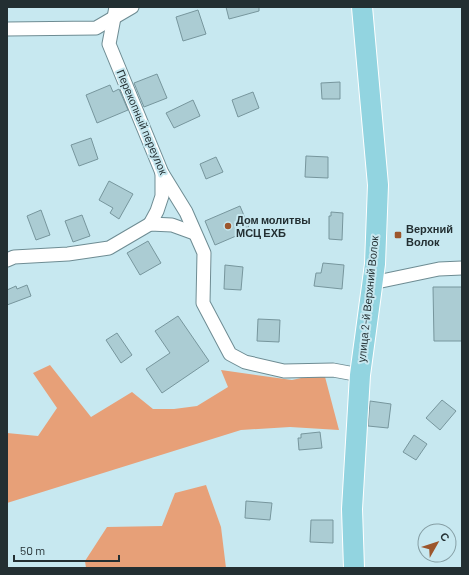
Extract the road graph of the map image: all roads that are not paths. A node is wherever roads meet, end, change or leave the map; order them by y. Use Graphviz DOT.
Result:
graph roads {
  1 [pos="132,7"];
  2 [pos="362,7"];
  3 [pos="115,13"];
  4 [pos="7,29"];
  5 [pos="162,173"];
  6 [pos="150,224"];
  7 [pos="194,232"];
  8 [pos="7,260"];
  9 [pos="462,268"];
  10 [pos="372,283"];
  11 [pos="360,375"];
  12 [pos="354,568"];
  1 -- 3 [label="street"];
  2 -- 10 [label="main road, улица 2-й Верхний Волок"];
  3 -- 4 [label="street"];
  3 -- 5 [label="street, Перекопный переулок"];
  5 -- 6 [label="street"];
  5 -- 7 [label="street, Перекопный переулок"];
  6 -- 7 [label="street"];
  6 -- 8 [label="street"];
  7 -- 11 [label="street, Перекопный переулок"];
  9 -- 10 [label="street"];
  10 -- 11 [label="main road, улица 2-й Верхний Волок"];
  11 -- 12 [label="main road, улица 2-й Верхний Волок"];
}
